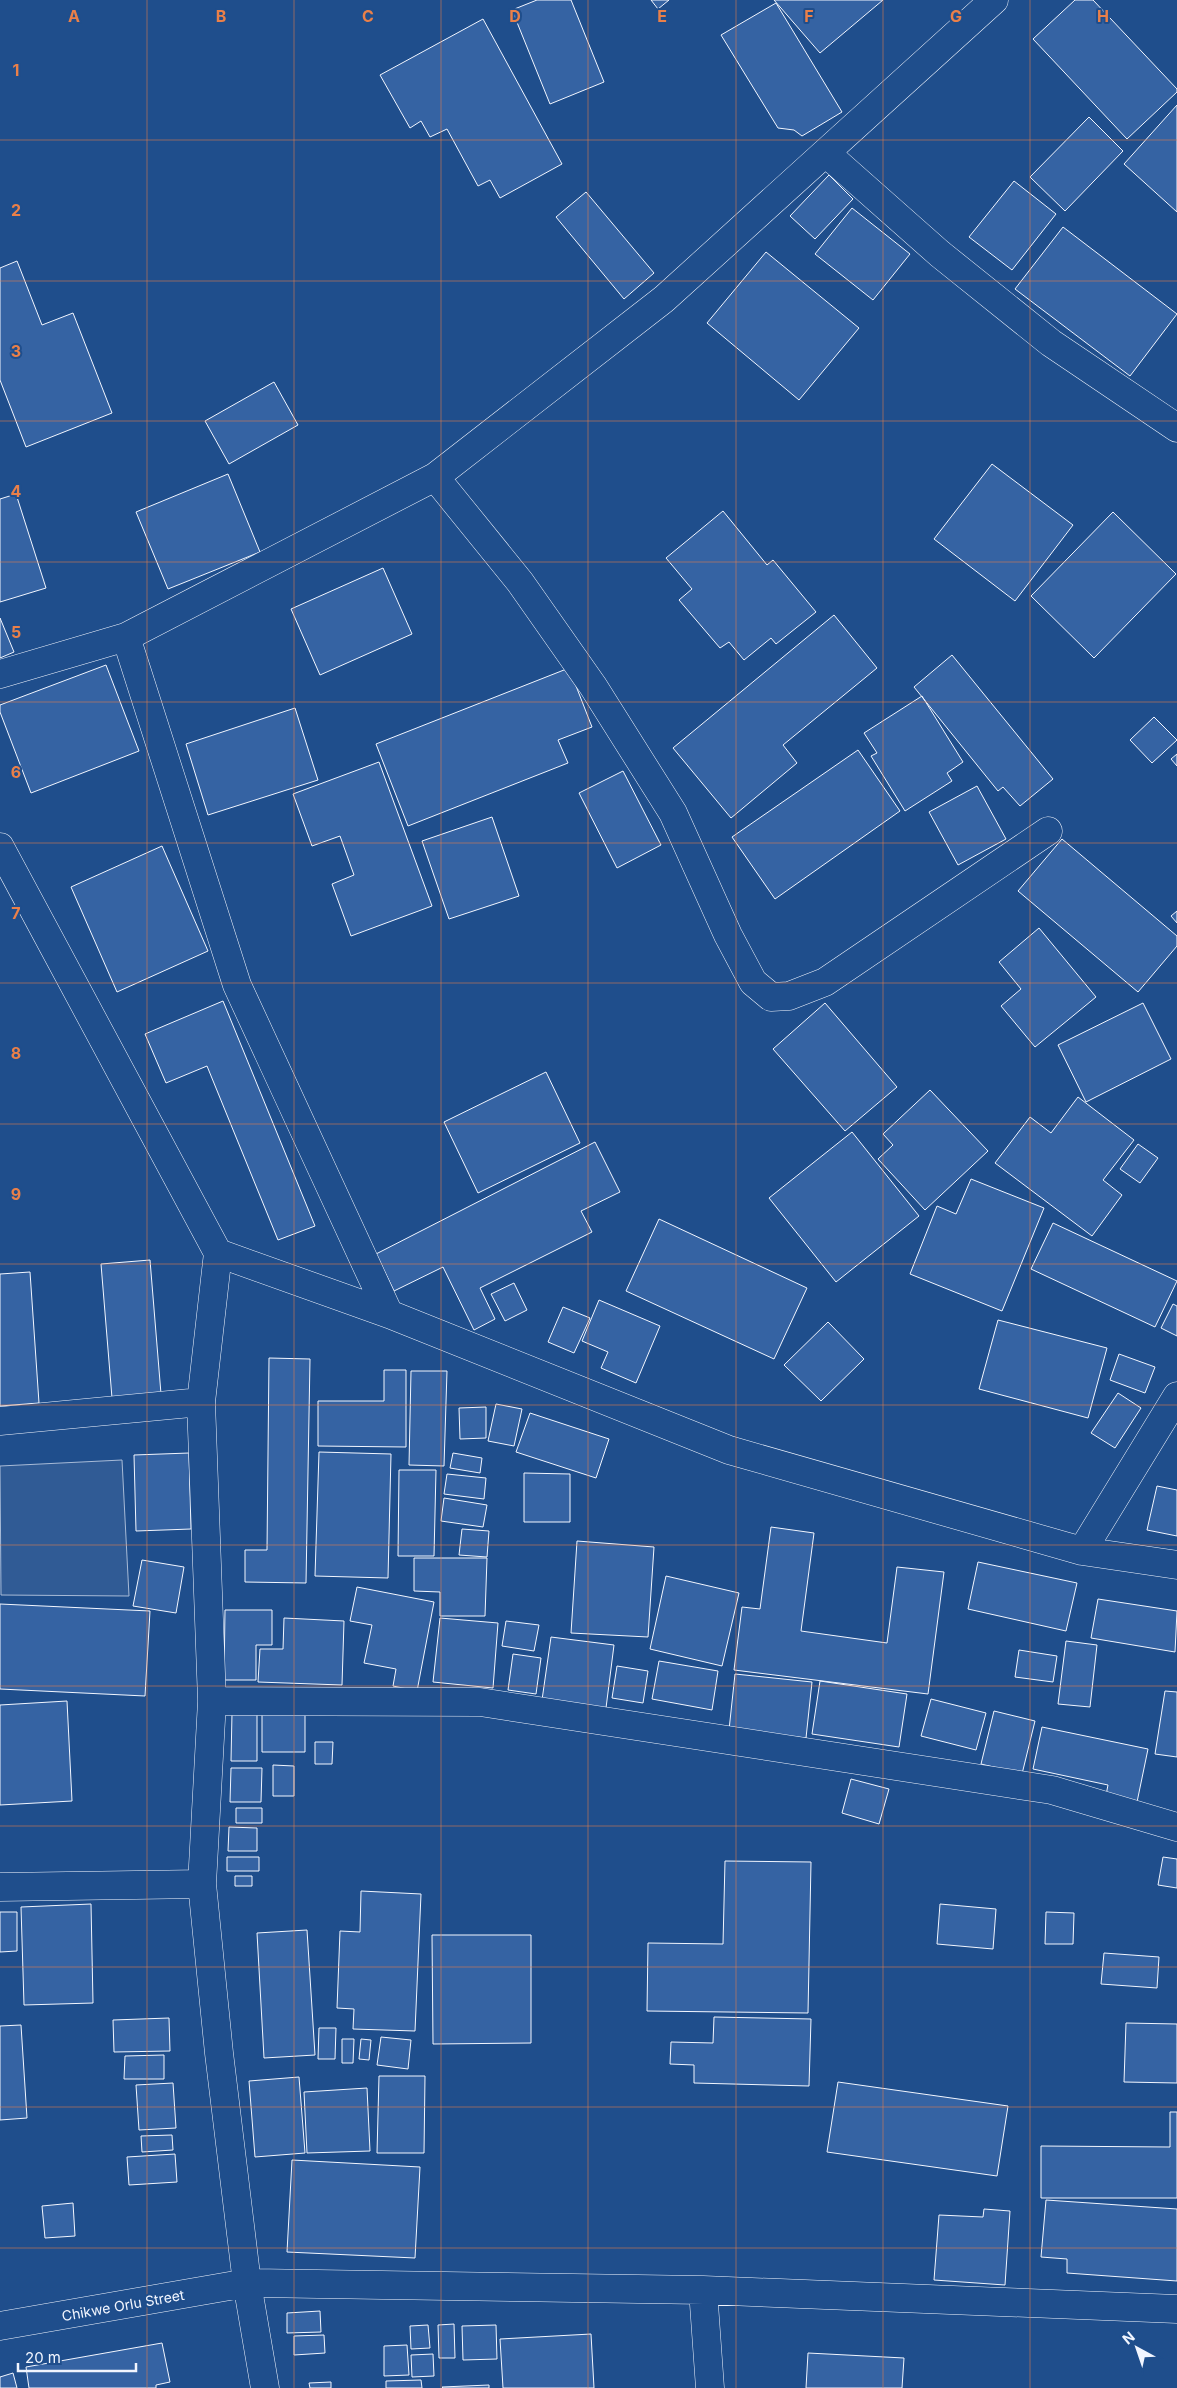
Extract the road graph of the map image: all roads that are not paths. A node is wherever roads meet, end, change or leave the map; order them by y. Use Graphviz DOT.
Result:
graph roads {
  1 [pos="994,0"];
  2 [pos="827,154"];
  3 [pos="1177,428"];
  4 [pos="435,477"];
  5 [pos="126,637"];
  6 [pos="0,674"];
  7 [pos="1048,831"];
  8 [pos="0,847"];
  9 [pos="218,1253"];
  10 [pos="389,1314"];
  11 [pos="1177,1396"];
  12 [pos="201,1402"];
  13 [pos="0,1421"];
  14 [pos="1082,1551"];
  15 [pos="1177,1565"];
  16 [pos="212,1701"];
  17 [pos="1177,1827"];
  18 [pos="202,1884"];
  19 [pos="0,1887"];
  20 [pos="247,2283"];
  21 [pos="703,2290"];
  22 [pos="1177,2309"];
  23 [pos="0,2326"];
  24 [pos="265,2388"];
  25 [pos="710,2388"];
  1 -- 2 [label="street"];
  2 -- 3 [label="street"];
  2 -- 4 [label="street"];
  4 -- 5 [label="street"];
  4 -- 7 [label="street"];
  5 -- 6 [label="street"];
  5 -- 10 [label="street"];
  8 -- 9 [label="street"];
  9 -- 10 [label="street"];
  9 -- 12 [label="street"];
  10 -- 14 [label="street"];
  11 -- 14 [label="street"];
  12 -- 13 [label="street"];
  12 -- 16 [label="street"];
  14 -- 15 [label="street"];
  16 -- 17 [label="street"];
  16 -- 18 [label="street"];
  18 -- 19 [label="street"];
  18 -- 20 [label="street"];
  20 -- 21 [label="street, Chikwe Orlu Street"];
  20 -- 23 [label="street, Chikwe Orlu Street"];
  20 -- 24 [label="street"];
  21 -- 22 [label="street, Chikwe Orlu Street"];
  21 -- 25 [label="street"];
}
